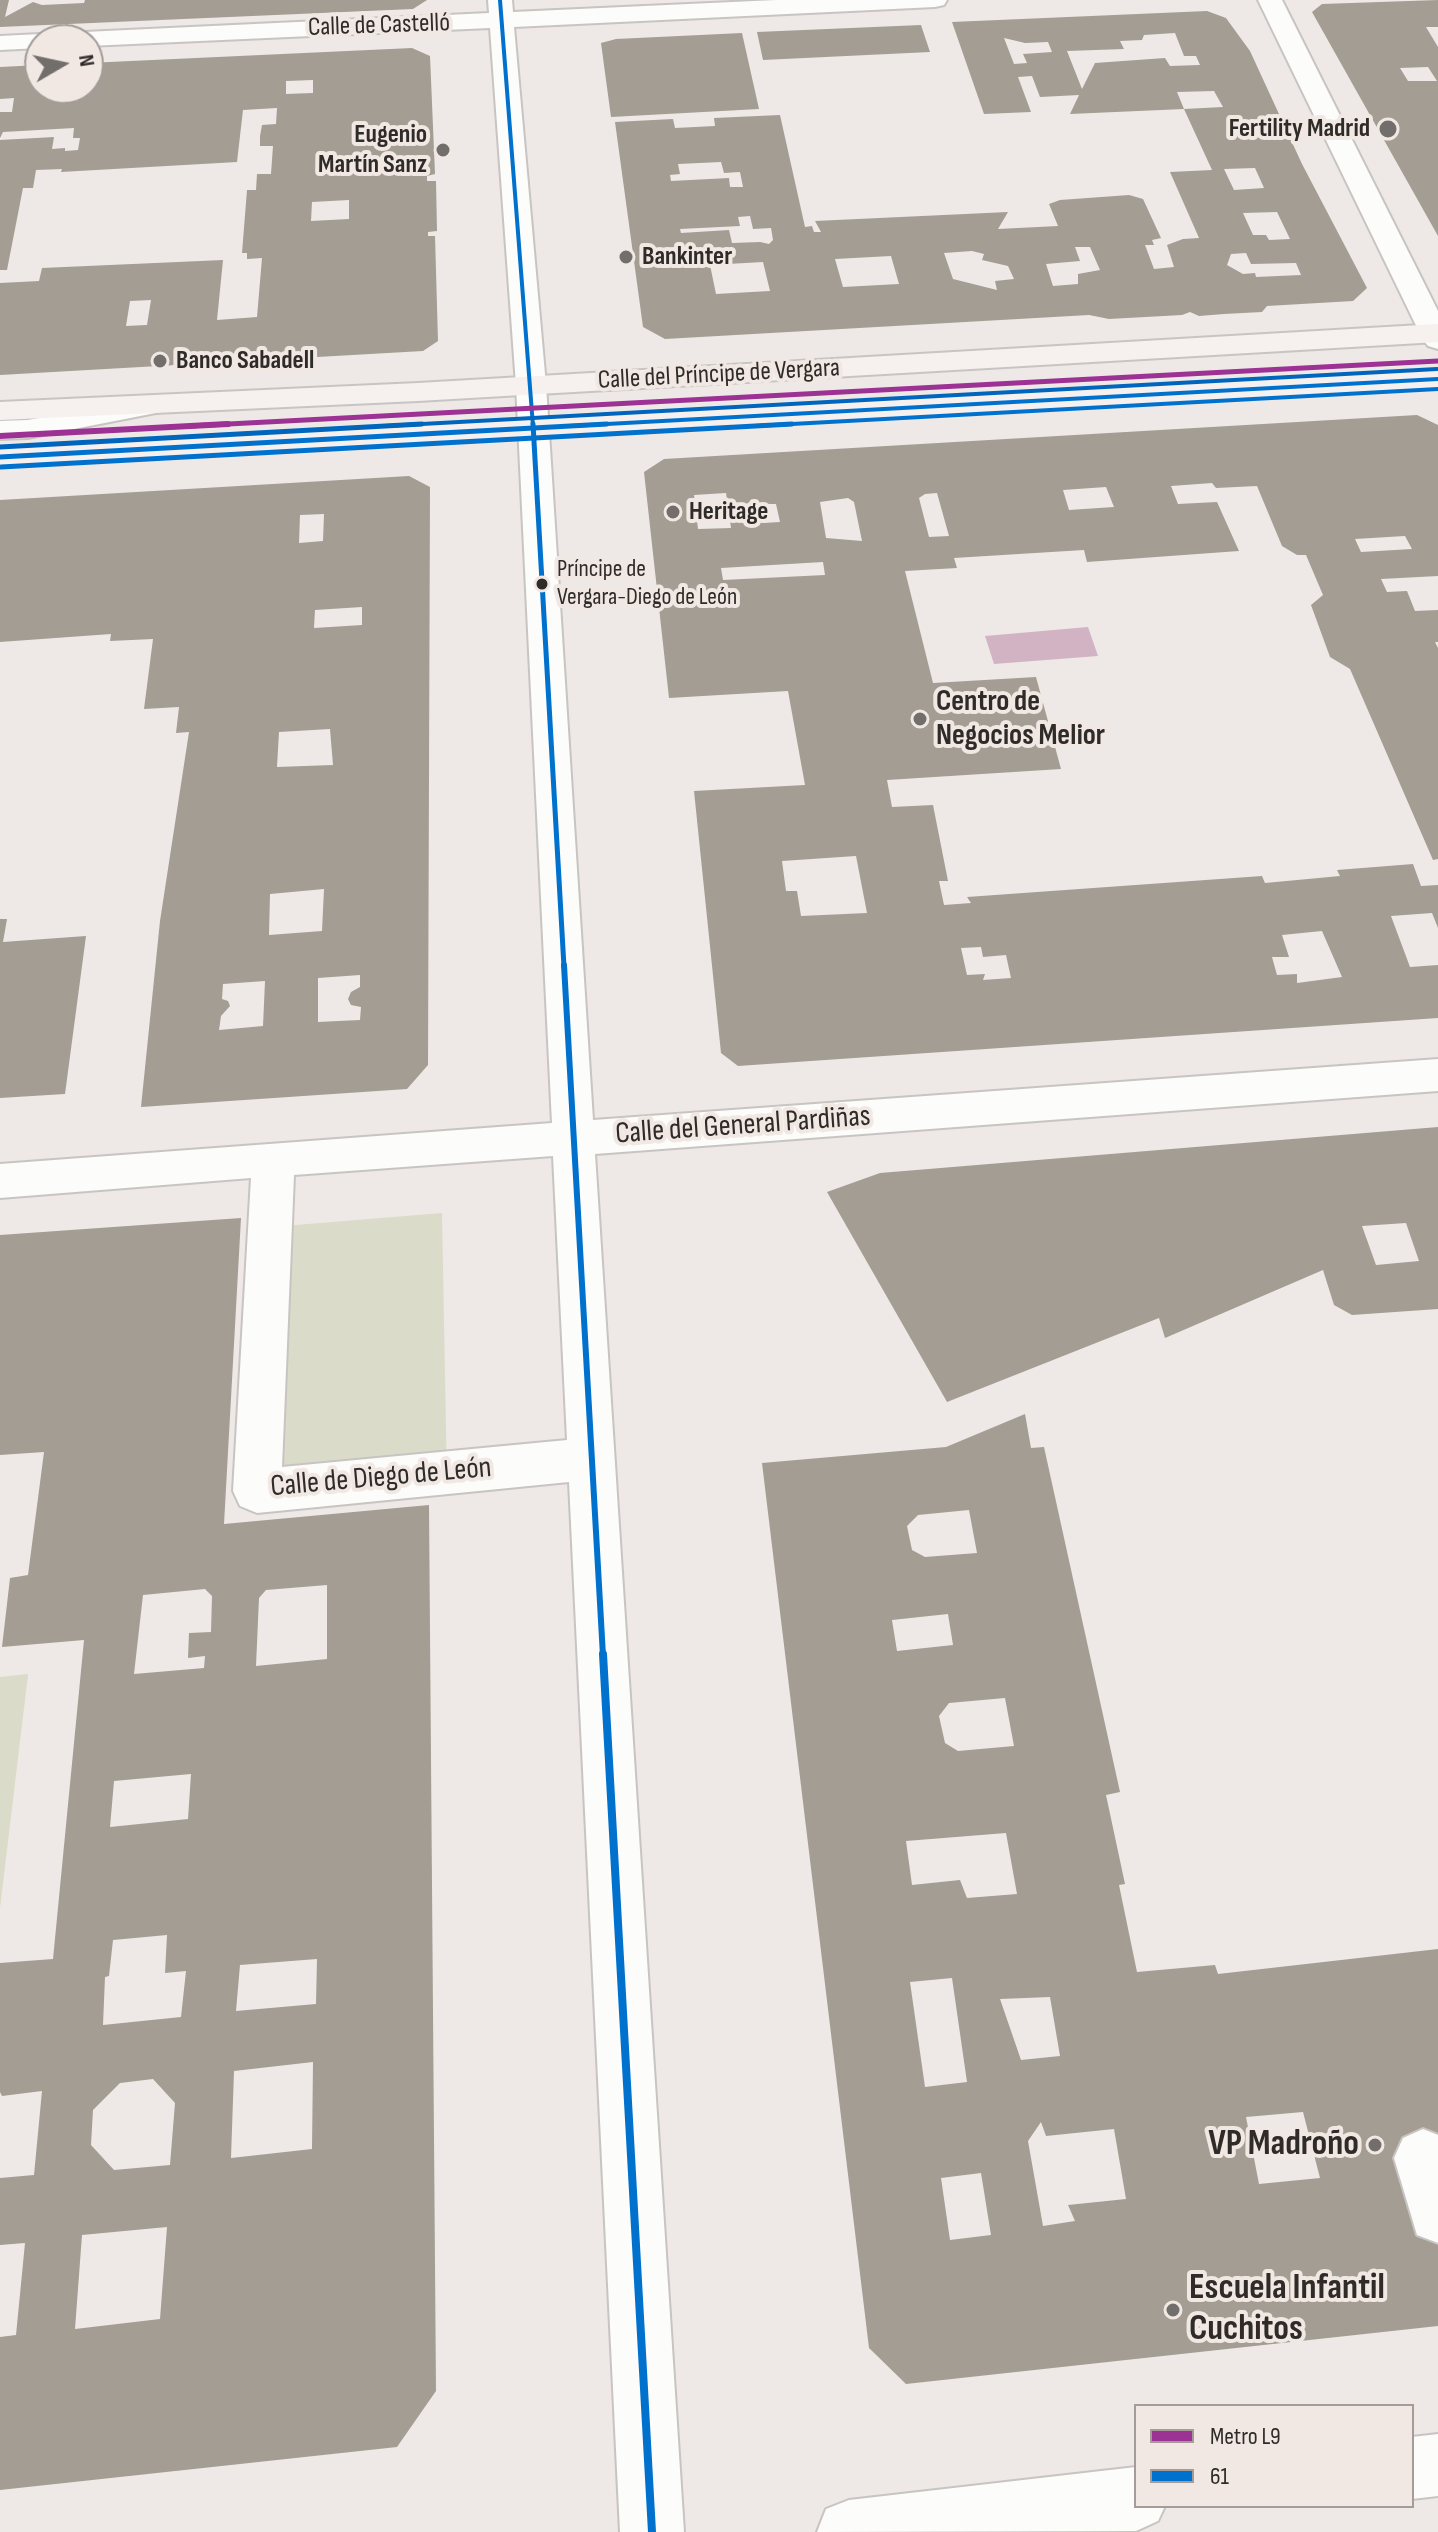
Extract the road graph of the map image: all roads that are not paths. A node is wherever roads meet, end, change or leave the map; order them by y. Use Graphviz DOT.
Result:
graph roads {
  1 [pos="935,0"];
  2 [pos="1270,0"];
  3 [pos="500,10"];
  4 [pos="104,37"];
  5 [pos="24,42"];
  6 [pos="0,43"];
  7 [pos="1437,335"];
  8 [pos="1438,379"];
  9 [pos="531,385"];
  10 [pos="155,405"];
  11 [pos="0,411"];
  12 [pos="533,428"];
  13 [pos="0,430"];
  14 [pos="0,457"];
  15 [pos="1438,1075"];
  16 [pos="575,1136"];
  17 [pos="273,1160"];
  18 [pos="0,1181"];
  19 [pos="592,1459"];
  20 [pos="1423,2158"];
  21 [pos="1438,2214"];
  22 [pos="1438,2465"];
  23 [pos="1414,2468"];
  24 [pos="1134,2499"];
  25 [pos="652,2532"];
  26 [pos="849,2532"];
  1 -- 3 [label="street, Calle de Castelló"];
  2 -- 7 [label="street"];
  3 -- 4 [label="street, Calle de Castelló"];
  3 -- 9 [label="street"];
  5 -- 6 [label="street"];
  7 -- 9 [label="main road, Calle del Príncipe de Vergara"];
  8 -- 12 [label="main road, Calle del Príncipe de Vergara"];
  9 -- 10 [label="main road, Calle del Príncipe de Vergara"];
  9 -- 12 [label="street"];
  10 -- 11 [label="main road, Calle del Príncipe de Vergara"];
  10 -- 13 [label="street"];
  12 -- 14 [label="main road, Calle del Príncipe de Vergara"];
  12 -- 16 [label="street"];
  15 -- 16 [label="street, Calle del General Pardiñas"];
  16 -- 17 [label="street, Calle del General Pardiñas"];
  16 -- 19 [label="street"];
  17 -- 18 [label="street, Calle del General Pardiñas"];
  17 -- 19 [label="street, Calle de Diego de León"];
  19 -- 25 [label="street"];
  20 -- 21 [label="street"];
  22 -- 23 [label="street"];
  24 -- 26 [label="street"];
}
